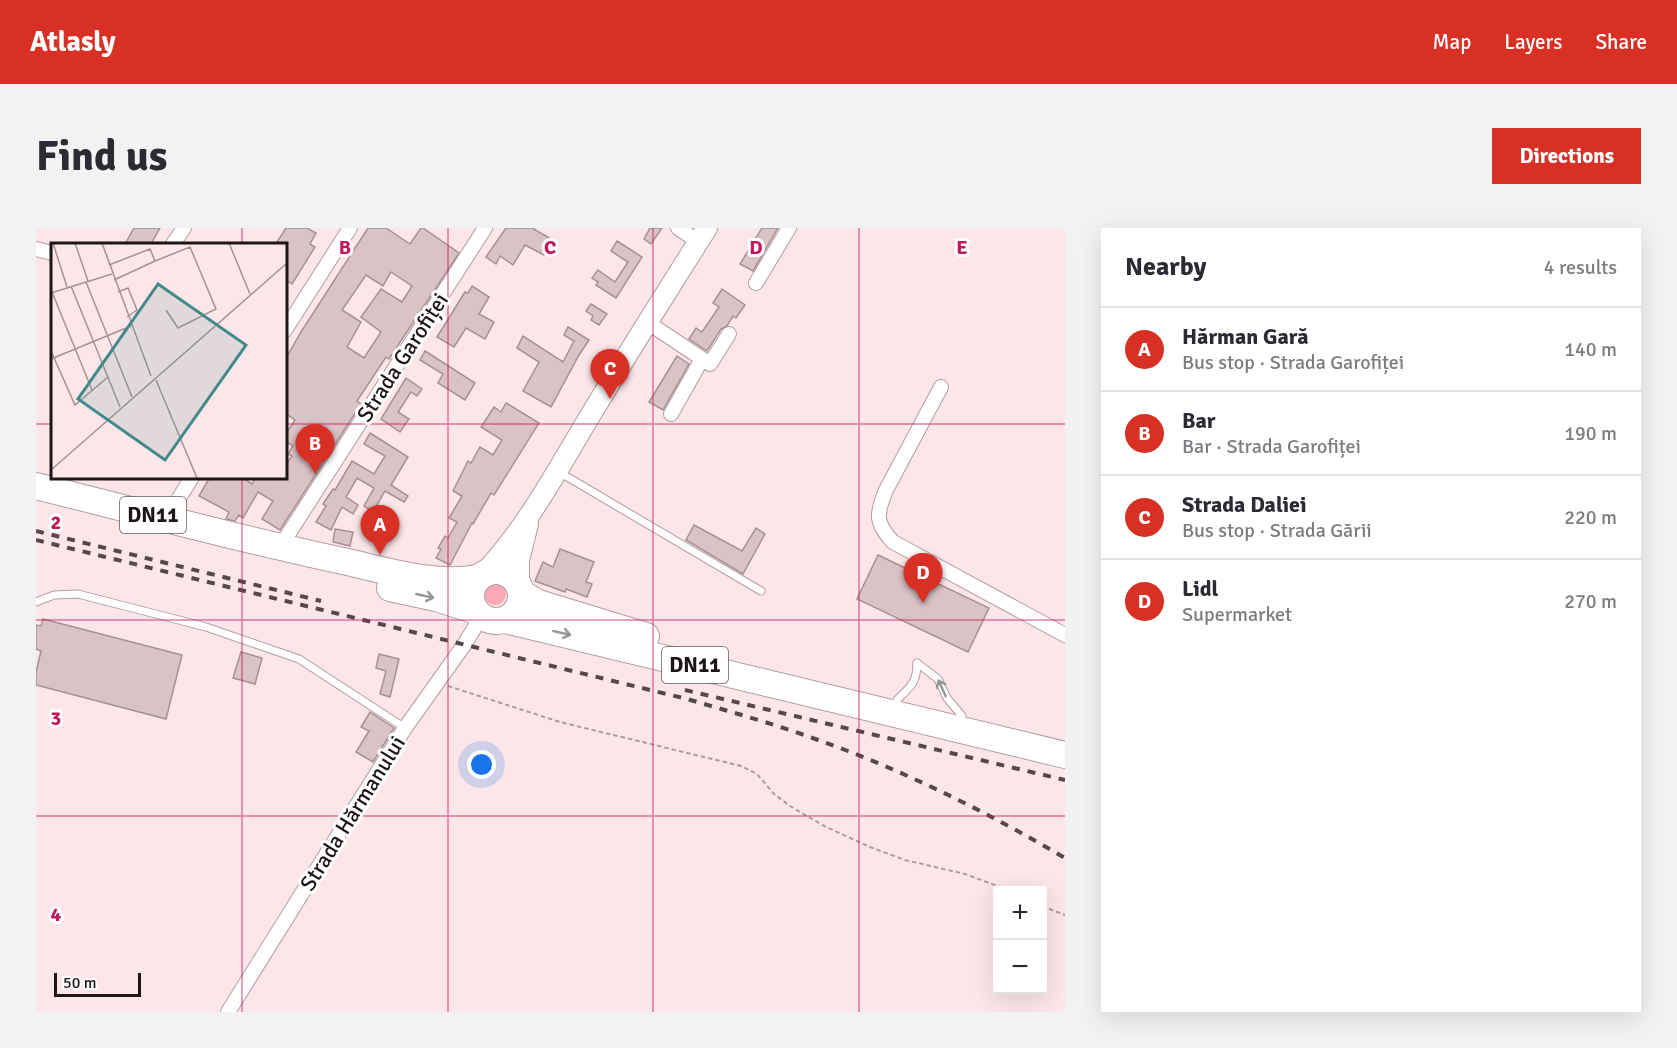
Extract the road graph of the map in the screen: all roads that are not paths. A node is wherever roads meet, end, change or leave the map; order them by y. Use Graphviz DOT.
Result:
graph roads {
  1 [pos="184,228"];
  2 [pos="350,228"];
  3 [pos="485,228"];
  4 [pos="678,228"];
  5 [pos="789,228"];
  6 [pos="703,235"];
  7 [pos="174,243"];
  8 [pos="36,249"];
  9 [pos="51,253"];
  10 [pos="756,283"];
  11 [pos="290,313"];
  12 [pos="647,322"];
  13 [pos="729,334"];
  14 [pos="702,359"];
  15 [pos="941,387"];
  16 [pos="671,414"];
  17 [pos="557,470"];
  18 [pos="191,478"];
  19 [pos="36,486"];
  20 [pos="36,500"];
  21 [pos="530,516"];
  22 [pos="167,519"];
  23 [pos="280,547"];
  24 [pos="481,575"];
  25 [pos="520,589"];
  26 [pos="761,591"];
  27 [pos="36,602"];
  28 [pos="487,616"];
  29 [pos="1065,635"];
  30 [pos="897,700"];
  31 [pos="962,716"];
  32 [pos="405,728"];
  33 [pos="1065,741"];
  34 [pos="1065,755"];
  35 [pos="228,1012"];
  1 -- 7 [label="street"];
  2 -- 11 [label="street"];
  3 -- 23 [label="street, Strada Garofiței"];
  4 -- 6 [label="street"];
  5 -- 10 [label="street"];
  6 -- 12 [label="main road"];
  8 -- 9 [label="street"];
  12 -- 14 [label="street"];
  12 -- 17 [label="main road"];
  13 -- 14 [label="street"];
  14 -- 16 [label="street"];
  15 -- 29 [label="street"];
  17 -- 21 [label="main road"];
  17 -- 26 [label="lane"];
  18 -- 22 [label="street"];
  19 -- 22 [label="highway, DN11"];
  20 -- 28 [label="highway, DN11, one-way"];
  21 -- 24 [label="main road"];
  21 -- 25 [label="main road"];
  22 -- 23 [label="highway, DN11"];
  23 -- 24 [label="highway, DN11"];
  24 -- 25 [label="highway, DN11"];
  24 -- 28 [label="highway"];
  25 -- 28 [label="highway"];
  25 -- 30 [label="highway, DN11"];
  27 -- 32 [label="lane"];
  28 -- 32 [label="street, Strada Hărmanului"];
  28 -- 34 [label="highway, DN11, one-way"];
  30 -- 31 [label="highway, DN11"];
  31 -- 30 [label="lane, one-way"];
  31 -- 33 [label="highway, DN11"];
  32 -- 35 [label="street, Strada Hărmanului"];
}
